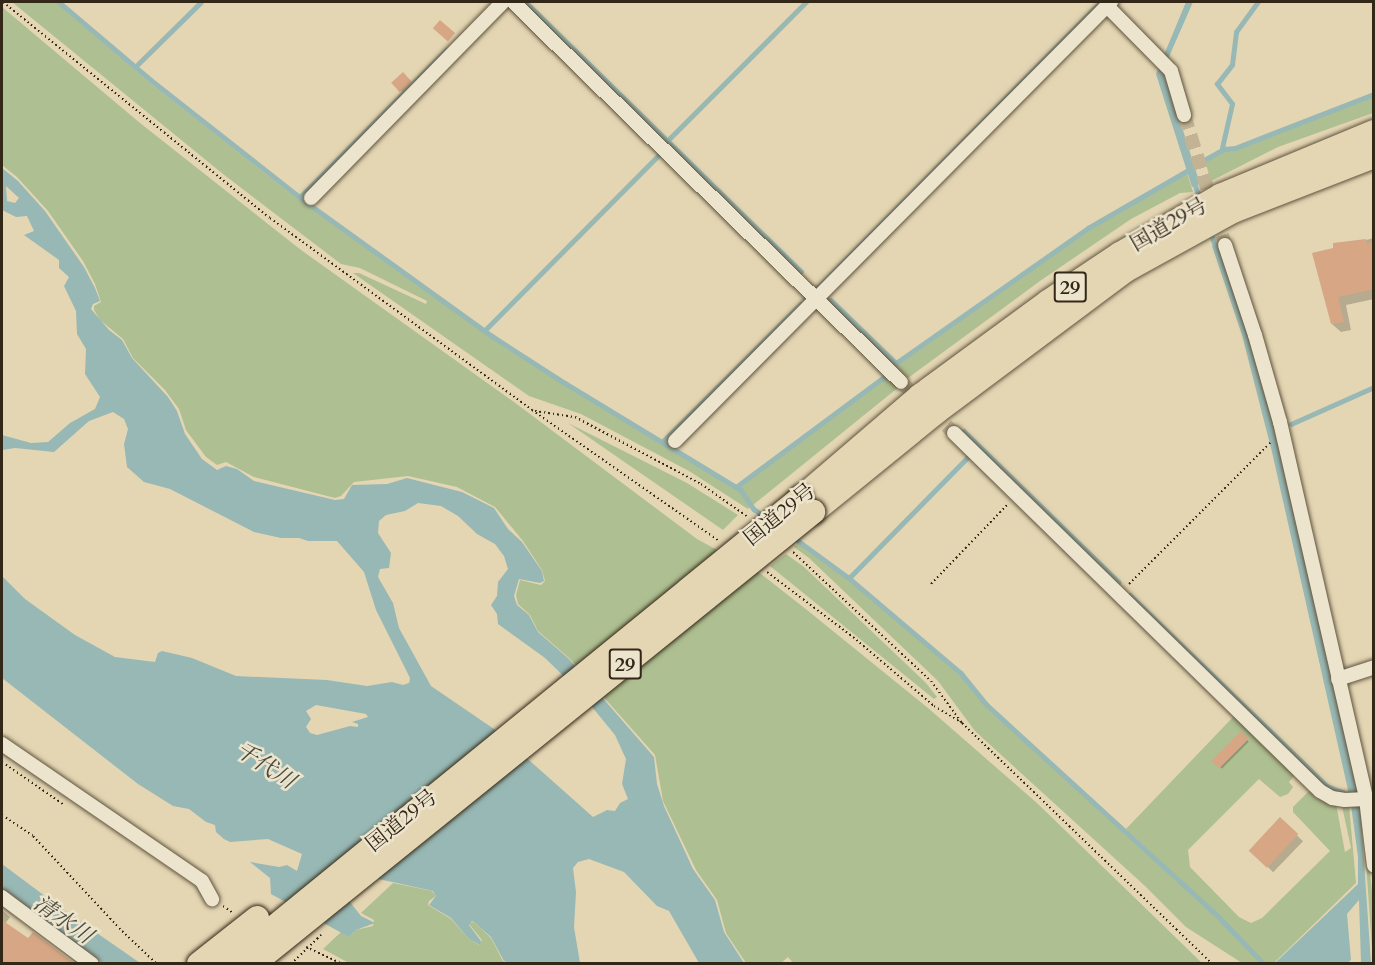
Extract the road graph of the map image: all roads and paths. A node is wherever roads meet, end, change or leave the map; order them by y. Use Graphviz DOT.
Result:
graph roads {
  1 [pos="3,2"];
  2 [pos="503,2"];
  3 [pos="513,2"];
  4 [pos="1109,4"];
  5 [pos="1184,115"];
  6 [pos="1374,132"];
  7 [pos="1374,156"];
  8 [pos="311,198"];
  9 [pos="1225,245"];
  10 [pos="818,299"];
  11 [pos="901,382"];
  12 [pos="532,410"];
  13 [pos="555,424"];
  14 [pos="954,434"];
  15 [pos="1284,437"];
  16 [pos="675,441"];
  17 [pos="1017,495"];
  18 [pos="807,505"];
  19 [pos="755,523"];
  20 [pos="788,548"];
  21 [pos="931,584"];
  22 [pos="1118,594"];
  23 [pos="1374,666"];
  24 [pos="1338,679"];
  25 [pos="550,701"];
  26 [pos="2,744"];
  27 [pos="1366,799"];
  28 [pos="2,815"];
  29 [pos="1374,866"];
  30 [pos="2,897"];
  31 [pos="212,899"];
  32 [pos="92,963"];
  33 [pos="157,963"];
  34 [pos="199,963"];
  35 [pos="229,963"];
  36 [pos="259,963"];
  37 [pos="1212,963"];
  1 -- 12 [label="path"];
  2 -- 8 [label="street"];
  3 -- 10 [label="street"];
  4 -- 5 [label="street"];
  4 -- 10 [label="street"];
  6 -- 18 [label="highway, 国道29号 / 29"];
  7 -- 18 [label="highway, 国道29号 / 29"];
  9 -- 15 [label="street"];
  10 -- 11 [label="street"];
  10 -- 16 [label="street"];
  12 -- 13 [label="path"];
  12 -- 19 [label="path"];
  14 -- 17 [label="street"];
  15 -- 22 [label="path"];
  15 -- 24 [label="street"];
  17 -- 21 [label="path"];
  17 -- 22 [label="street"];
  18 -- 25 [label="highway, 国道29号 / 29, bridge"];
  18 -- 36 [label="highway, 国道29号 / 29, bridge"];
  20 -- 37 [label="path"];
  22 -- 27 [label="street"];
  23 -- 24 [label="street"];
  24 -- 27 [label="street"];
  25 -- 34 [label="highway, 29, bridge"];
  25 -- 35 [label="highway, 国道29号 / 29, bridge"];
  26 -- 31 [label="street"];
  27 -- 29 [label="street"];
  28 -- 33 [label="path"];
  30 -- 32 [label="street"];
}
